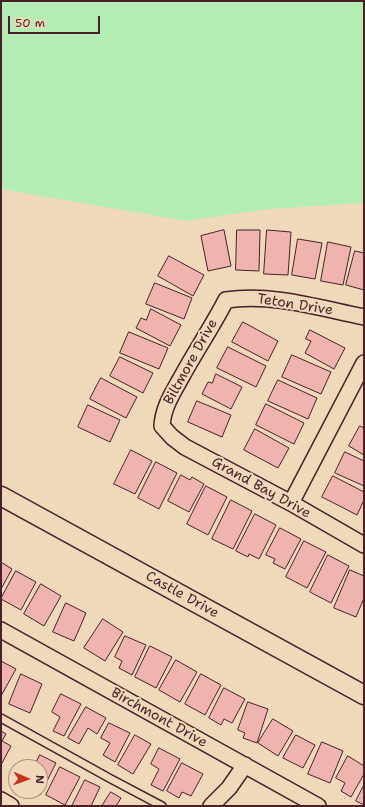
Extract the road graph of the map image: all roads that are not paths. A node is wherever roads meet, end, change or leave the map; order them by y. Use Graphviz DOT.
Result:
graph roads {
  1 [pos="226,300"];
  2 [pos="364,317"];
  3 [pos="364,363"];
  4 [pos="162,426"];
  5 [pos="1,496"];
  6 [pos="290,503"];
  7 [pos="364,545"];
  8 [pos="1,630"];
  9 [pos="364,695"];
  10 [pos="1,718"];
  11 [pos="245,765"];
  12 [pos="315,805"];
  13 [pos="162,806"];
  14 [pos="211,806"];
  1 -- 2 [label="street, Teton Drive"];
  1 -- 4 [label="street, Biltmore Drive"];
  3 -- 6 [label="street"];
  4 -- 6 [label="street, Grand Bay Drive"];
  5 -- 9 [label="street, Castle Drive"];
  6 -- 7 [label="street, Grand Bay Drive"];
  8 -- 11 [label="street, Birchmont Drive"];
  10 -- 13 [label="lane"];
  11 -- 12 [label="street, Birchmont Drive"];
  11 -- 14 [label="street"];
}
